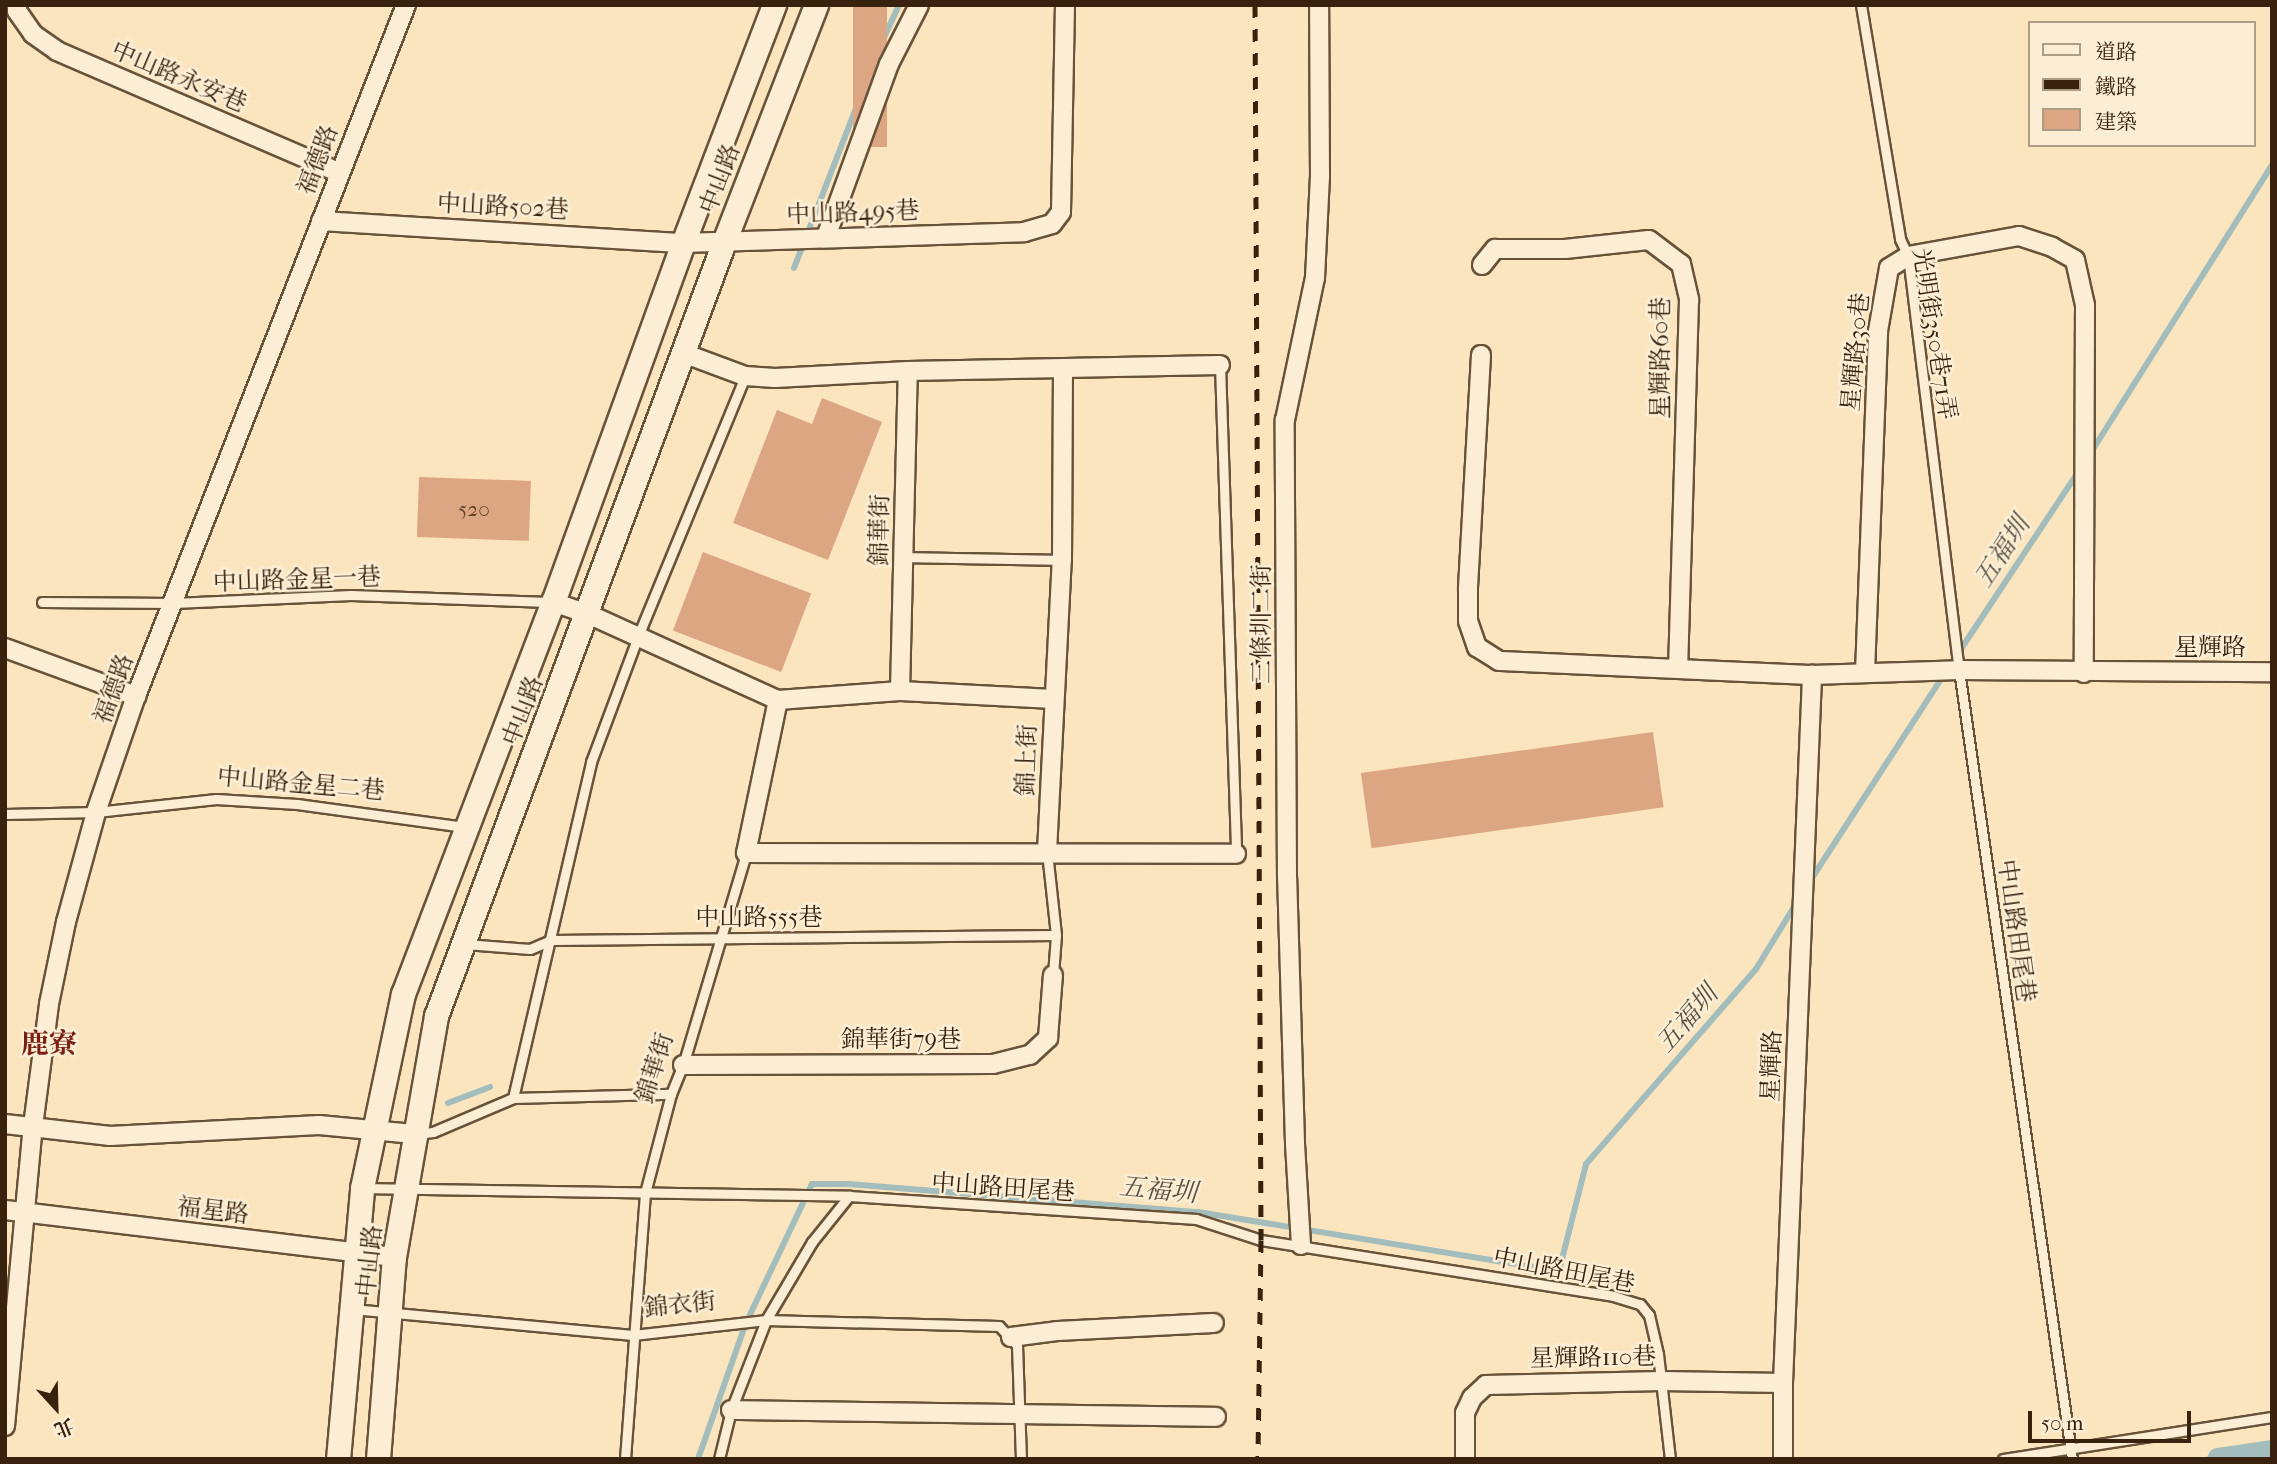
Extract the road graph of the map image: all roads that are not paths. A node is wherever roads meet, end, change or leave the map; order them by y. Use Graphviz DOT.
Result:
graph roads {
  1 [pos="17,5"];
  2 [pos="406,5"];
  3 [pos="775,5"];
  4 [pos="816,5"];
  5 [pos="919,5"];
  6 [pos="1065,5"];
  7 [pos="1319,5"];
  8 [pos="1861,5"];
  9 [pos="340,173"];
  10 [pos="321,221"];
  11 [pos="826,237"];
  12 [pos="724,242"];
  13 [pos="683,243"];
  14 [pos="1908,256"];
  15 [pos="1482,265"];
  16 [pos="683,354"];
  17 [pos="1481,355"];
  18 [pos="1220,365"];
  19 [pos="1063,369"];
  20 [pos="908,371"];
  21 [pos="745,376"];
  22 [pos="904,557"];
  23 [pos="1062,560"];
  24 [pos="42,602"];
  25 [pos="174,603"];
  26 [pos="553,603"];
  27 [pos="588,614"];
  28 [pos="638,636"];
  29 [pos="5,648"];
  30 [pos="1678,668"];
  31 [pos="1959,670"];
  32 [pos="2272,672"];
  33 [pos="1865,673"];
  34 [pos="2084,673"];
  35 [pos="1812,675"];
  36 [pos="900,691"];
  37 [pos="136,696"];
  38 [pos="1054,698"];
  39 [pos="778,700"];
  40 [pos="96,812"];
  41 [pos="5,814"];
  42 [pos="466,827"];
  43 [pos="1047,852"];
  44 [pos="746,853"];
  45 [pos="1236,854"];
  46 [pos="1056,935"];
  47 [pos="721,937"];
  48 [pos="551,940"];
  49 [pos="464,943"];
  50 [pos="1053,975"];
  51 [pos="683,1065"];
  52 [pos="671,1094"];
  53 [pos="513,1098"];
  54 [pos="5,1124"];
  55 [pos="33,1126"];
  56 [pos="373,1132"];
  57 [pos="414,1134"];
  58 [pos="362,1188"];
  59 [pos="405,1189"];
  60 [pos="645,1192"];
  61 [pos="849,1196"];
  62 [pos="5,1210"];
  63 [pos="25,1212"];
  64 [pos="1301,1242"];
  65 [pos="356,1255"];
  66 [pos="394,1257"];
  67 [pos="351,1309"];
  68 [pos="391,1314"];
  69 [pos="766,1320"];
  70 [pos="1214,1323"];
  71 [pos="633,1335"];
  72 [pos="1011,1337"];
  73 [pos="1661,1381"];
  74 [pos="1783,1383"];
  75 [pos="731,1410"];
  76 [pos="1018,1415"];
  77 [pos="1216,1416"];
  78 [pos="2272,1417"];
  79 [pos="5,1426"];
  80 [pos="2070,1448"];
  81 [pos="338,1459"];
  82 [pos="378,1459"];
  83 [pos="625,1459"];
  84 [pos="719,1459"];
  85 [pos="1021,1459"];
  86 [pos="1465,1459"];
  87 [pos="1670,1459"];
  88 [pos="1783,1459"];
  89 [pos="2003,1459"];
  90 [pos="2072,1459"];
  1 -- 9 [label="street, 中山路永安巷"];
  2 -- 9 [label="street, 福德路"];
  3 -- 13 [label="street, 中山路"];
  4 -- 12 [label="street, 中山路"];
  5 -- 11 [label="street"];
  6 -- 11 [label="street, 中山路495巷"];
  7 -- 64 [label="street, 三條圳二街"];
  8 -- 14 [label="lane, 光明街350巷71弄"];
  9 -- 10 [label="street, 福德路"];
  10 -- 13 [label="street, 中山路502巷"];
  10 -- 25 [label="street, 福德路"];
  11 -- 12 [label="street, 中山路495巷"];
  12 -- 13 [label="street, 中山路495巷"];
  12 -- 16 [label="street, 中山路"];
  13 -- 26 [label="street, 中山路"];
  14 -- 31 [label="lane, 光明街350巷71弄"];
  14 -- 33 [label="street, 星輝路30巷"];
  14 -- 34 [label="street"];
  15 -- 30 [label="street, 星輝路60巷"];
  16 -- 21 [label="street"];
  16 -- 27 [label="street, 中山路"];
  17 -- 30 [label="street, 星輝路"];
  18 -- 19 [label="street"];
  18 -- 45 [label="lane"];
  19 -- 20 [label="street"];
  19 -- 23 [label="street, 錦上街"];
  20 -- 21 [label="street"];
  20 -- 22 [label="street, 錦華街"];
  21 -- 28 [label="lane"];
  22 -- 23 [label="lane"];
  22 -- 36 [label="street, 錦華街"];
  23 -- 38 [label="street, 錦上街"];
  24 -- 25 [label="lane, 中山路金星一巷"];
  25 -- 26 [label="lane, 中山路金星一巷"];
  25 -- 37 [label="street, 福德路"];
  26 -- 27 [label="street"];
  26 -- 42 [label="street, 中山路"];
  27 -- 28 [label="street"];
  27 -- 49 [label="street, 中山路"];
  28 -- 39 [label="street"];
  28 -- 48 [label="lane"];
  29 -- 37 [label="street"];
  30 -- 35 [label="street, 星輝路"];
  31 -- 33 [label="street, 星輝路"];
  31 -- 34 [label="street, 星輝路"];
  31 -- 80 [label="lane, 中山路田尾巷"];
  32 -- 34 [label="street, 星輝路"];
  33 -- 35 [label="street, 星輝路"];
  35 -- 74 [label="street, 星輝路"];
  36 -- 38 [label="street"];
  36 -- 39 [label="street"];
  37 -- 40 [label="street, 福德路"];
  38 -- 43 [label="street, 錦上街"];
  39 -- 44 [label="street, 錦華街"];
  40 -- 41 [label="lane, 中山路金星二巷"];
  40 -- 42 [label="lane, 中山路金星二巷"];
  40 -- 55 [label="street, 福德路"];
  42 -- 56 [label="street, 中山路"];
  43 -- 44 [label="street"];
  43 -- 45 [label="street"];
  43 -- 46 [label="lane"];
  44 -- 47 [label="lane, 錦華街"];
  46 -- 47 [label="lane, 中山路555巷"];
  46 -- 50 [label="lane"];
  47 -- 48 [label="lane, 中山路555巷"];
  47 -- 51 [label="lane, 錦華街"];
  48 -- 49 [label="lane, 中山路555巷"];
  48 -- 53 [label="lane"];
  49 -- 57 [label="street, 中山路"];
  50 -- 51 [label="street, 錦華街79巷"];
  51 -- 52 [label="lane, 錦華街"];
  52 -- 53 [label="lane"];
  52 -- 60 [label="lane, 錦華街"];
  53 -- 57 [label="lane"];
  54 -- 55 [label="street"];
  55 -- 56 [label="street"];
  55 -- 63 [label="street, 福德路"];
  56 -- 57 [label="street"];
  56 -- 58 [label="street, 中山路"];
  57 -- 59 [label="street, 中山路"];
  58 -- 59 [label="lane, 中山路田尾巷"];
  58 -- 65 [label="street, 中山路"];
  59 -- 60 [label="lane, 中山路田尾巷"];
  59 -- 66 [label="street, 中山路"];
  60 -- 61 [label="lane, 中山路田尾巷"];
  60 -- 71 [label="lane, 錦華街"];
  61 -- 64 [label="lane, 中山路田尾巷"];
  61 -- 69 [label="lane"];
  62 -- 63 [label="street, 福星路"];
  63 -- 65 [label="street, 福星路"];
  63 -- 79 [label="street, 福德路"];
  64 -- 73 [label="lane, 中山路田尾巷"];
  65 -- 66 [label="street, 福星路"];
  65 -- 67 [label="street, 中山路"];
  66 -- 68 [label="street, 中山路"];
  67 -- 68 [label="lane, 錦衣街"];
  67 -- 81 [label="street, 中山路"];
  68 -- 71 [label="lane, 錦衣街"];
  68 -- 82 [label="street, 中山路"];
  69 -- 71 [label="lane, 錦衣街"];
  69 -- 72 [label="lane, 錦衣街"];
  69 -- 75 [label="lane"];
  70 -- 72 [label="street, 錦衣街"];
  71 -- 83 [label="lane, 錦華街"];
  72 -- 76 [label="lane"];
  73 -- 74 [label="street, 星輝路110巷"];
  73 -- 86 [label="street, 星輝路110巷"];
  73 -- 87 [label="lane, 中山路田尾巷"];
  74 -- 88 [label="street, 星輝路"];
  75 -- 76 [label="street"];
  75 -- 84 [label="lane"];
  76 -- 77 [label="street"];
  76 -- 85 [label="lane"];
  78 -- 80 [label="lane"];
  80 -- 89 [label="lane"];
  80 -- 90 [label="lane, 中山路田尾巷"];
}
